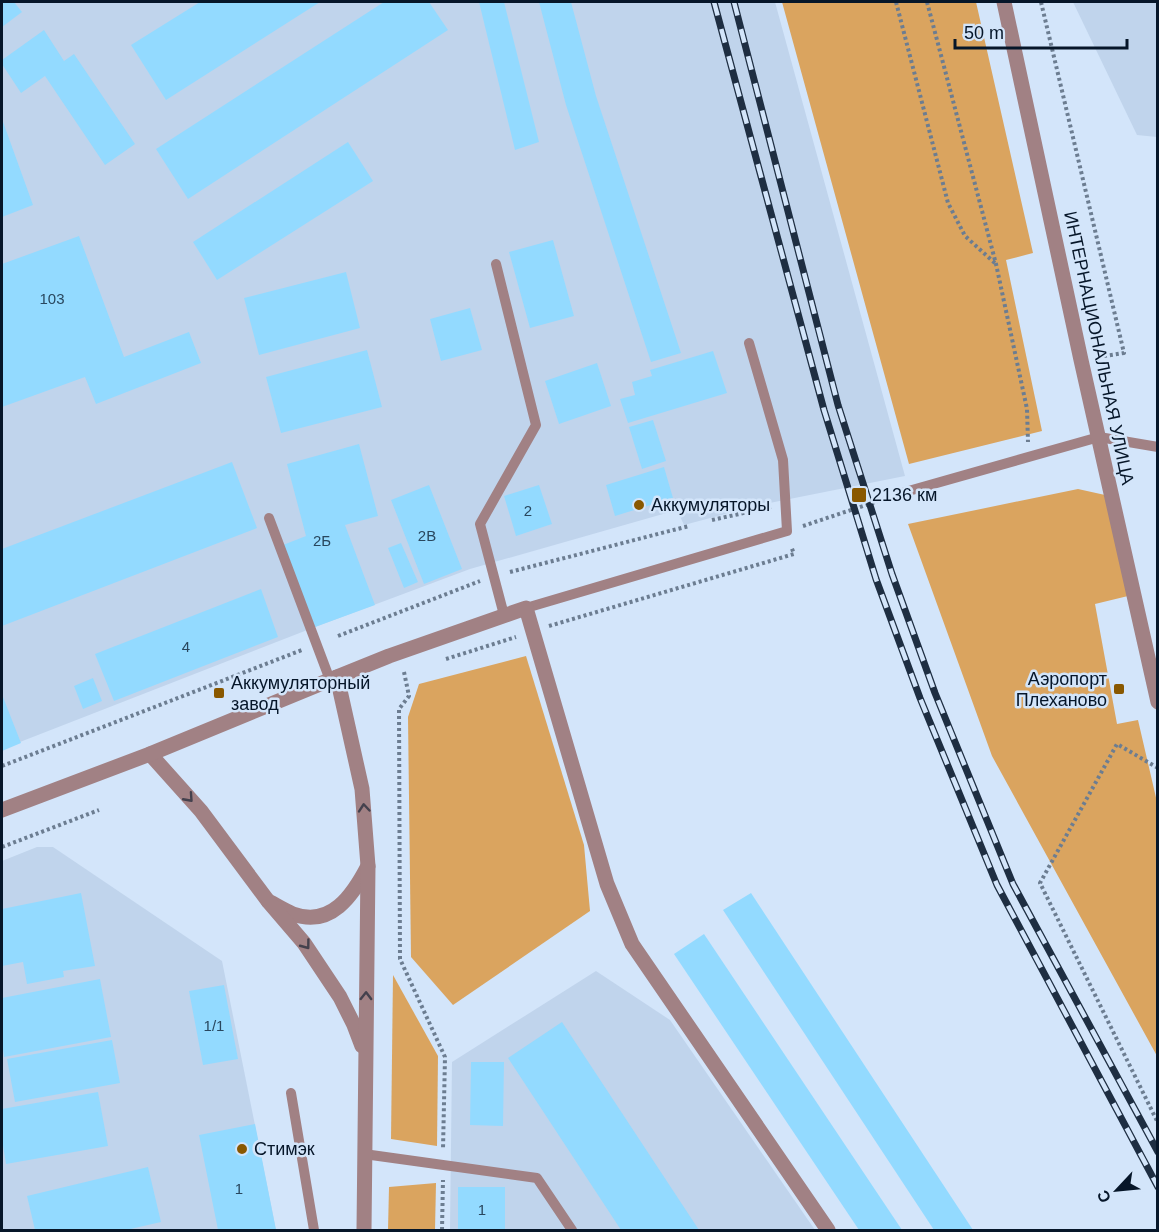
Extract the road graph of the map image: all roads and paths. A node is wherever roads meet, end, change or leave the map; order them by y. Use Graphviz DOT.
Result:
graph roads {
  1 [pos="896,2"];
  2 [pos="927,2"];
  3 [pos="1005,2"];
  4 [pos="1041,2"];
  5 [pos="496,264"];
  6 [pos="996,264"];
  7 [pos="749,343"];
  8 [pos="1081,360"];
  9 [pos="1099,437"];
  10 [pos="1158,447"];
  11 [pos="1028,457"];
  12 [pos="905,492"];
  13 [pos="269,518"];
  14 [pos="712,520"];
  15 [pos="689,526"];
  16 [pos="787,531"];
  17 [pos="794,554"];
  18 [pos="501,574"];
  19 [pos="483,580"];
  20 [pos="526,608"];
  21 [pos="504,615"];
  22 [pos="540,629"];
  23 [pos="338,636"];
  24 [pos="520,636"];
  25 [pos="308,648"];
  26 [pos="435,662"];
  27 [pos="414,668"];
  28 [pos="404,672"];
  29 [pos="394,674"];
  30 [pos="333,679"];
  31 [pos="1158,702"];
  32 [pos="150,754"];
  33 [pos="2,766"];
  34 [pos="1158,768"];
  35 [pos="2,810"];
  36 [pos="99,810"];
  37 [pos="2,847"];
  38 [pos="368,866"];
  39 [pos="268,901"];
  40 [pos="365,1054"];
  41 [pos="291,1094"];
  42 [pos="1158,1124"];
  43 [pos="364,1154"];
  44 [pos="443,1165"];
  45 [pos="314,1230"];
  46 [pos="364,1230"];
  47 [pos="442,1230"];
  48 [pos="572,1230"];
  49 [pos="828,1230"];
  1 -- 6 [label="path"];
  2 -- 6 [label="path"];
  3 -- 8 [label="street, ИНТЕРНАЦИОНАЛЬНАЯ УЛИЦА"];
  4 -- 8 [label="path"];
  5 -- 21 [label="lane"];
  6 -- 11 [label="path"];
  7 -- 16 [label="lane"];
  8 -- 9 [label="street, ИНТЕРНАЦИОНАЛЬНАЯ УЛИЦА"];
  9 -- 10 [label="lane"];
  9 -- 11 [label="lane"];
  9 -- 31 [label="street, ИНТЕРНАЦИОНАЛЬНАЯ УЛИЦА"];
  11 -- 12 [label="lane"];
  12 -- 16 [label="path"];
  13 -- 30 [label="lane"];
  14 -- 16 [label="path"];
  15 -- 18 [label="path"];
  16 -- 20 [label="lane"];
  17 -- 22 [label="path"];
  19 -- 23 [label="path"];
  20 -- 21 [label="street"];
  20 -- 49 [label="street"];
  21 -- 30 [label="street"];
  24 -- 26 [label="path"];
  25 -- 33 [label="path"];
  27 -- 28 [label="path"];
  28 -- 29 [label="path"];
  28 -- 44 [label="path"];
  30 -- 32 [label="street"];
  38 -- 30 [label="street, one-way"];
  32 -- 35 [label="street"];
  32 -- 39 [label="street, one-way"];
  34 -- 42 [label="path"];
  36 -- 37 [label="path"];
  38 -- 39 [label="street"];
  40 -- 38 [label="street, one-way"];
  39 -- 40 [label="street, one-way"];
  40 -- 43 [label="street"];
  41 -- 45 [label="lane"];
  43 -- 44 [label="lane"];
  43 -- 46 [label="street"];
  44 -- 47 [label="path"];
  44 -- 48 [label="lane"];
}
